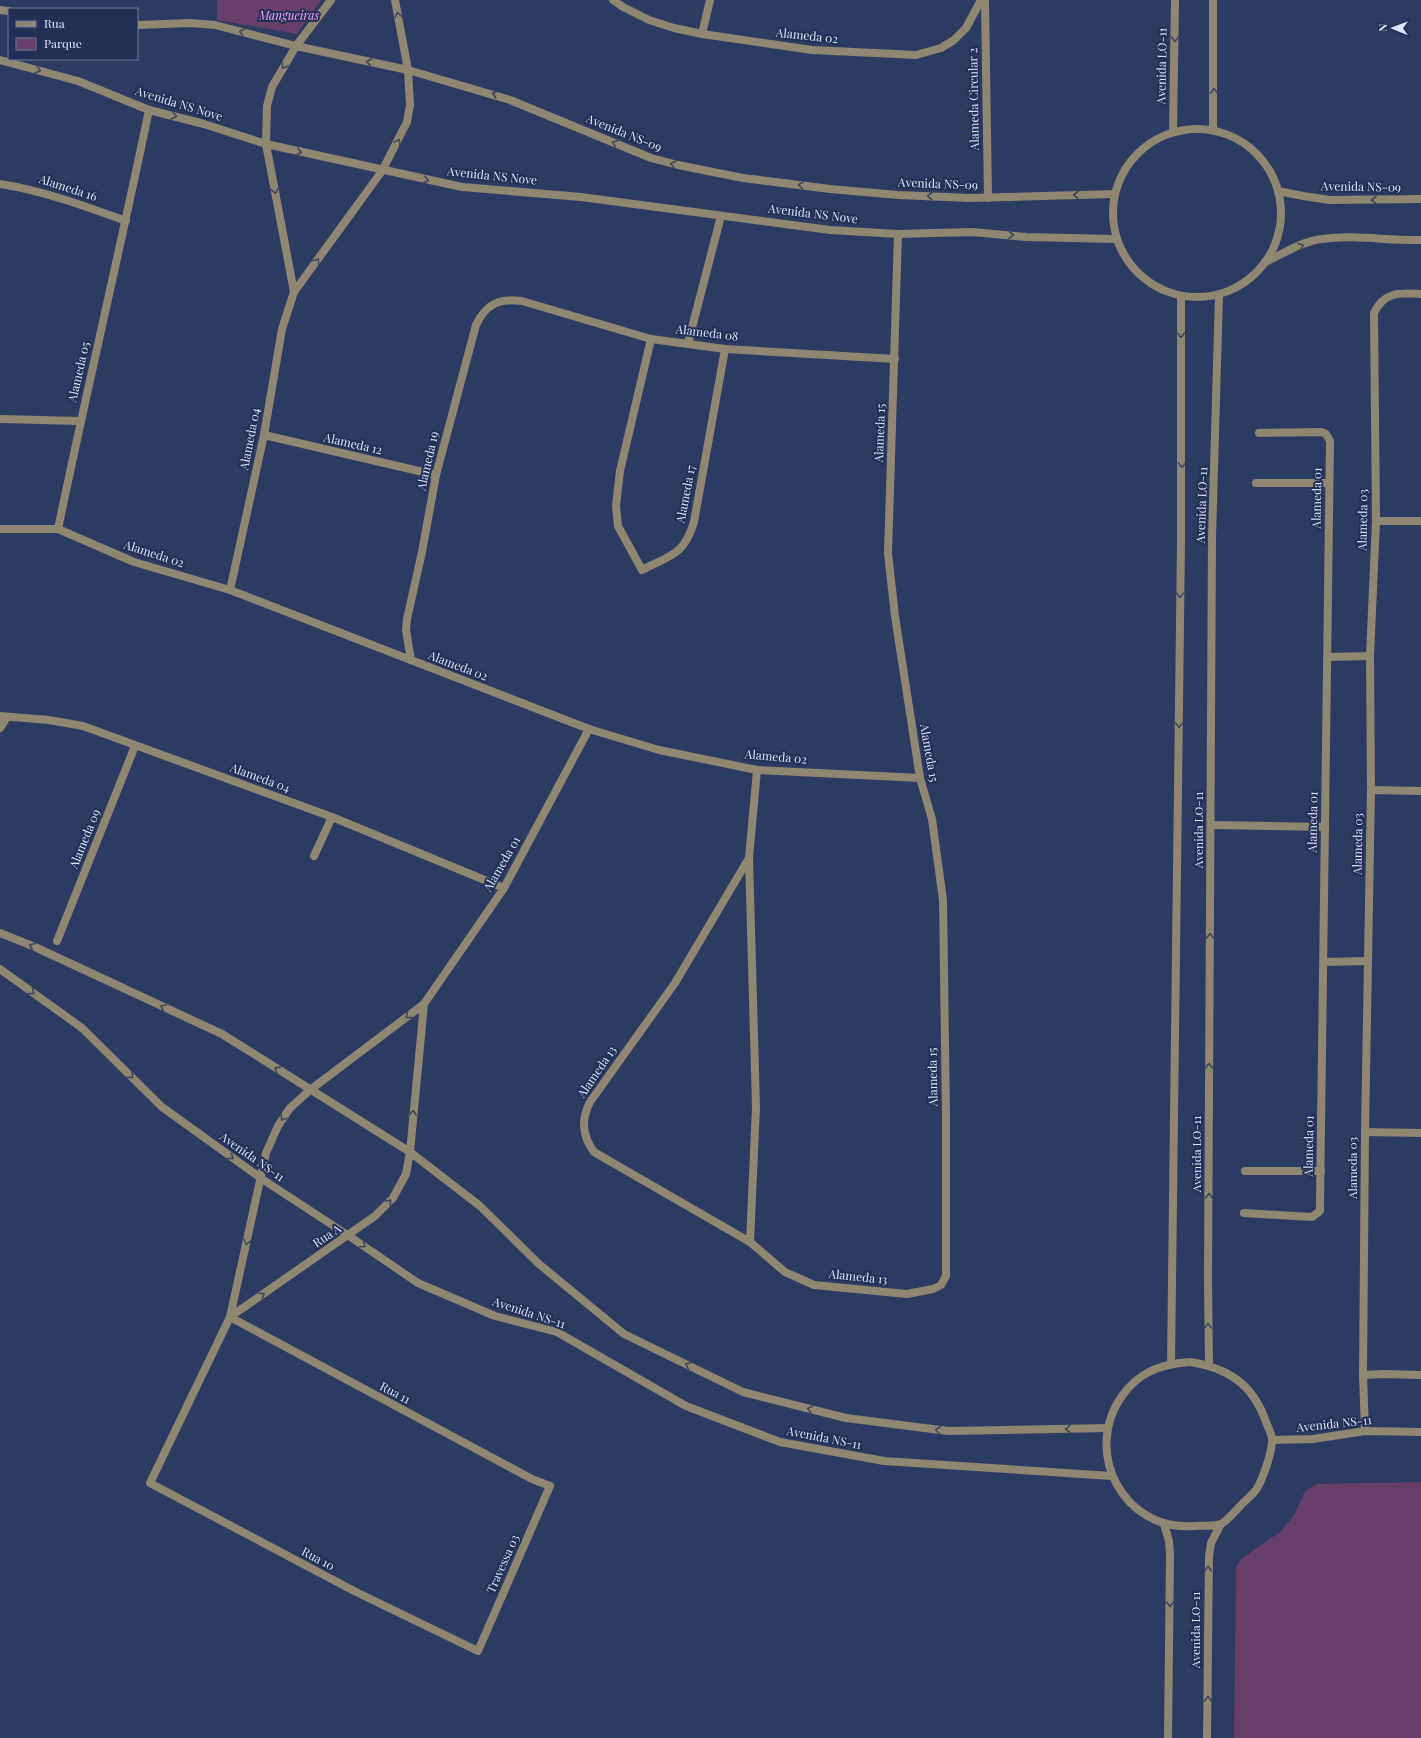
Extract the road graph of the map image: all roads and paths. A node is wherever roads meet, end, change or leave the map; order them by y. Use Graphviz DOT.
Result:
graph roads {
  1 [pos="331,0"];
  2 [pos="395,0"];
  3 [pos="613,0"];
  4 [pos="710,0"];
  5 [pos="981,0"];
  6 [pos="985,0"];
  7 [pos="1176,0"];
  8 [pos="1213,0"];
  9 [pos="138,25"];
  10 [pos="702,34"];
  11 [pos="296,46"];
  12 [pos="0,60"];
  13 [pos="408,70"];
  14 [pos="149,110"];
  15 [pos="1213,130"];
  16 [pos="1173,132"];
  17 [pos="266,144"];
  18 [pos="382,171"];
  19 [pos="0,184"];
  20 [pos="1278,190"];
  21 [pos="1115,194"];
  22 [pos="988,198"];
  23 [pos="1421,199"];
  24 [pos="721,216"];
  25 [pos="126,221"];
  26 [pos="898,234"];
  27 [pos="1115,239"];
  28 [pos="1421,240"];
  29 [pos="1265,262"];
  30 [pos="294,292"];
  31 [pos="1421,294"];
  32 [pos="1219,295"];
  33 [pos="1181,296"];
  34 [pos="522,300"];
  35 [pos="651,339"];
  36 [pos="688,343"];
  37 [pos="725,349"];
  38 [pos="895,360"];
  39 [pos="0,419"];
  40 [pos="81,421"];
  41 [pos="1259,432"];
  42 [pos="264,436"];
  43 [pos="436,476"];
  44 [pos="1256,483"];
  45 [pos="1329,484"];
  46 [pos="1376,521"];
  47 [pos="1421,521"];
  48 [pos="0,529"];
  49 [pos="58,529"];
  50 [pos="230,590"];
  51 [pos="1370,656"];
  52 [pos="1328,658"];
  53 [pos="411,660"];
  54 [pos="3,716"];
  55 [pos="0,728"];
  56 [pos="589,729"];
  57 [pos="135,746"];
  58 [pos="758,770"];
  59 [pos="920,778"];
  60 [pos="1371,790"];
  61 [pos="1421,791"];
  62 [pos="332,816"];
  63 [pos="1211,825"];
  64 [pos="1325,827"];
  65 [pos="314,856"];
  66 [pos="749,858"];
  67 [pos="504,888"];
  68 [pos="0,933"];
  69 [pos="57,941"];
  70 [pos="1368,961"];
  71 [pos="1324,962"];
  72 [pos="0,969"];
  73 [pos="424,1004"];
  74 [pos="310,1090"];
  75 [pos="1365,1132"];
  76 [pos="1421,1133"];
  77 [pos="410,1152"];
  78 [pos="1245,1171"];
  79 [pos="1321,1172"];
  80 [pos="262,1180"];
  81 [pos="1244,1213"];
  82 [pos="349,1236"];
  83 [pos="750,1242"];
  84 [pos="946,1276"];
  85 [pos="230,1317"];
  86 [pos="1171,1364"];
  87 [pos="1209,1365"];
  88 [pos="1363,1375"];
  89 [pos="1421,1375"];
  90 [pos="1107,1428"];
  91 [pos="1364,1431"];
  92 [pos="1421,1432"];
  93 [pos="1272,1440"];
  94 [pos="1112,1476"];
  95 [pos="550,1486"];
  96 [pos="1164,1524"];
  97 [pos="1221,1524"];
  98 [pos="478,1651"];
  99 [pos="1168,1738"];
  100 [pos="1207,1738"];
  1 -- 11 [label="street"];
  13 -- 2 [label="street, one-way"];
  3 -- 10 [label="street, Alameda 02"];
  4 -- 10 [label="street"];
  5 -- 10 [label="street, Alameda 02"];
  6 -- 22 [label="street, Alameda Circular 2"];
  7 -- 16 [label="street, Avenida LO-11, one-way"];
  15 -- 8 [label="street, one-way"];
  11 -- 9 [label="street, Avenida NS-09, one-way"];
  13 -- 11 [label="street, Avenida NS-09, one-way"];
  11 -- 17 [label="street, one-way"];
  12 -- 14 [label="street, Avenida NS Nove, one-way"];
  18 -- 13 [label="street, one-way"];
  22 -- 13 [label="street, Avenida NS-09, one-way"];
  14 -- 17 [label="street, Avenida NS Nove, one-way"];
  14 -- 25 [label="street, Alameda 05"];
  15 -- 16 [label="street"];
  15 -- 20 [label="street"];
  16 -- 21 [label="street"];
  17 -- 18 [label="street, Avenida NS Nove, one-way"];
  17 -- 30 [label="street, one-way"];
  18 -- 24 [label="street, Avenida NS Nove, one-way"];
  30 -- 18 [label="street, one-way"];
  19 -- 25 [label="street, Alameda 16"];
  23 -- 20 [label="street, Avenida NS-09, one-way"];
  20 -- 29 [label="street"];
  21 -- 22 [label="street, Avenida NS-09, one-way"];
  21 -- 27 [label="street"];
  24 -- 26 [label="street, Avenida NS Nove"];
  24 -- 36 [label="street"];
  25 -- 40 [label="street, Alameda 05"];
  26 -- 27 [label="street, Avenida NS Nove, one-way"];
  26 -- 38 [label="street, Alameda 15"];
  27 -- 33 [label="street"];
  29 -- 28 [label="street, one-way"];
  29 -- 32 [label="street"];
  30 -- 42 [label="street, Alameda 04"];
  31 -- 46 [label="street, Alameda 03"];
  32 -- 33 [label="street"];
  32 -- 63 [label="street, Avenida LO-11"];
  33 -- 86 [label="street, Avenida LO-11, one-way"];
  34 -- 35 [label="street, Alameda 08"];
  34 -- 43 [label="street, Alameda 19"];
  35 -- 36 [label="street, Alameda 08"];
  35 -- 37 [label="street, Alameda 17"];
  36 -- 37 [label="street, Alameda 08"];
  37 -- 38 [label="street, Alameda 08"];
  38 -- 59 [label="street, Alameda 15"];
  39 -- 40 [label="street"];
  40 -- 49 [label="street, Alameda 05"];
  41 -- 45 [label="street, Alameda 01"];
  42 -- 43 [label="street, Alameda 12"];
  42 -- 50 [label="street, Alameda 04"];
  43 -- 53 [label="street, Alameda 19"];
  44 -- 45 [label="street"];
  45 -- 52 [label="street, Alameda 01"];
  46 -- 47 [label="street"];
  46 -- 51 [label="street, Alameda 03"];
  48 -- 49 [label="street, Alameda 02"];
  49 -- 50 [label="street, Alameda 02"];
  50 -- 53 [label="street, Alameda 02"];
  51 -- 52 [label="street"];
  51 -- 60 [label="street, Alameda 03"];
  52 -- 64 [label="street, Alameda 01"];
  53 -- 56 [label="street, Alameda 02"];
  54 -- 55 [label="street"];
  54 -- 57 [label="street, Alameda 04"];
  56 -- 58 [label="street, Alameda 02"];
  56 -- 67 [label="street, Alameda 01"];
  57 -- 62 [label="street, Alameda 04"];
  57 -- 69 [label="street, Alameda 09"];
  58 -- 59 [label="street, Alameda 02"];
  58 -- 66 [label="street, Alameda 13"];
  59 -- 84 [label="street, Alameda 15"];
  60 -- 61 [label="street"];
  60 -- 70 [label="street, Alameda 03"];
  62 -- 65 [label="street"];
  62 -- 67 [label="street, Alameda 04"];
  63 -- 64 [label="street"];
  87 -- 63 [label="street, Avenida LO-11, one-way"];
  64 -- 71 [label="street, Alameda 01"];
  66 -- 83 [label="street, Alameda 13"];
  66 -- 83 [label="street, Alameda 13"];
  67 -- 73 [label="street, Alameda 01"];
  74 -- 68 [label="street, Avenida NS-11, one-way"];
  70 -- 71 [label="street"];
  70 -- 75 [label="street, Alameda 03"];
  71 -- 79 [label="street, Alameda 01"];
  72 -- 80 [label="street, Avenida NS-11, one-way"];
  73 -- 74 [label="street, one-way"];
  77 -- 73 [label="street, Rua A, one-way"];
  74 -- 77 [label="street, Avenida NS-11"];
  74 -- 80 [label="street, one-way"];
  75 -- 76 [label="street"];
  75 -- 88 [label="street, Alameda 03"];
  82 -- 77 [label="street, Rua A, one-way"];
  90 -- 77 [label="street, Avenida NS-11, one-way"];
  78 -- 79 [label="street"];
  79 -- 81 [label="street, Alameda 01"];
  80 -- 82 [label="street, Avenida NS-11"];
  80 -- 85 [label="street, one-way"];
  85 -- 82 [label="street, Rua A, one-way"];
  82 -- 94 [label="street, Avenida NS-11, one-way"];
  83 -- 84 [label="street, Alameda 13"];
  85 -- 95 [label="street, Rua 11"];
  85 -- 98 [label="street, Rua 10"];
  86 -- 87 [label="street"];
  86 -- 90 [label="street"];
  87 -- 93 [label="street"];
  88 -- 89 [label="street"];
  88 -- 91 [label="street, Alameda 03"];
  90 -- 94 [label="street"];
  91 -- 92 [label="street, Avenida NS-11"];
  91 -- 93 [label="street, Avenida NS-11"];
  93 -- 97 [label="street"];
  94 -- 96 [label="street"];
  95 -- 98 [label="street, Travessa 03"];
  96 -- 97 [label="street"];
  96 -- 99 [label="street, one-way"];
  100 -- 97 [label="street, Avenida LO-11, one-way"];
}
